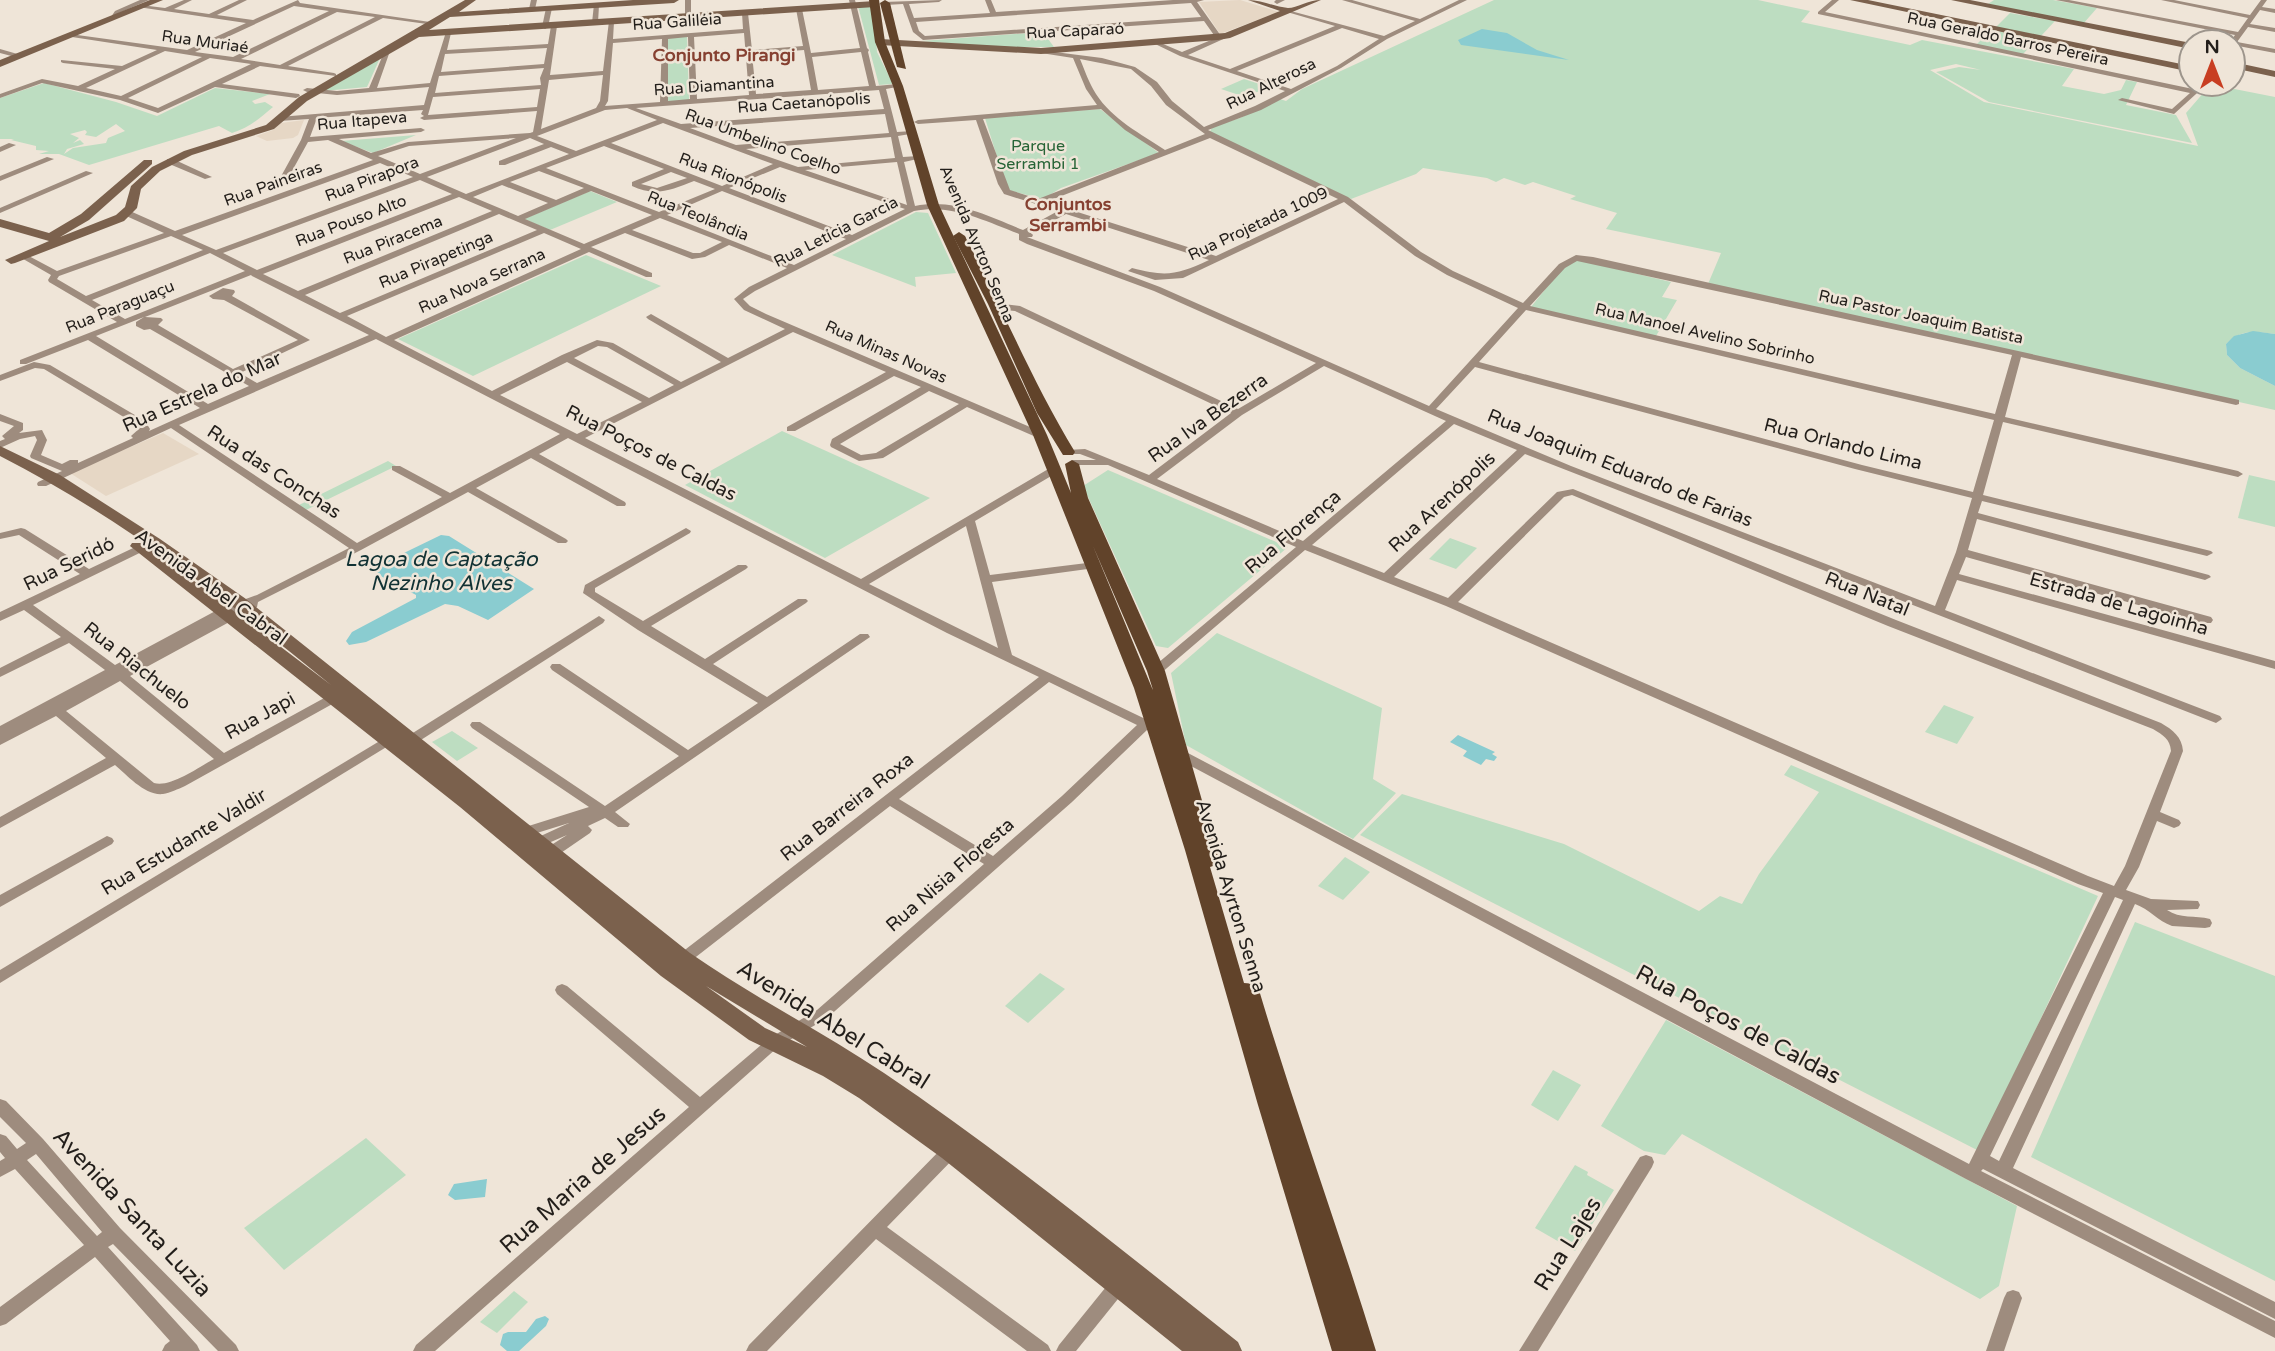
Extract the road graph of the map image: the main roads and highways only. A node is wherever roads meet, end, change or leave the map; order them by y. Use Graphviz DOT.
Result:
graph roads {
  1 [pos="158,0"];
  2 [pos="462,0"];
  3 [pos="471,0"];
  4 [pos="674,0"];
  5 [pos="1253,0"];
  6 [pos="1316,0"];
  7 [pos="1855,0"];
  8 [pos="1956,0"];
  9 [pos="1277,1"];
  10 [pos="615,2"];
  11 [pos="880,2"];
  12 [pos="853,3"];
  13 [pos="144,4"];
  14 [pos="533,5"];
  15 [pos="1293,10"];
  16 [pos="437,18"];
  17 [pos="412,34"];
  18 [pos="880,38"];
  19 [pos="894,38"];
  20 [pos="2177,43"];
  21 [pos="0,64"];
  22 [pos="2177,66"];
  23 [pos="2247,68"];
  24 [pos="2275,74"];
  25 [pos="306,92"];
  26 [pos="211,143"];
  27 [pos="924,164"];
  28 [pos="939,205"];
  29 [pos="0,223"];
  30 [pos="48,238"];
  31 [pos="62,241"];
  32 [pos="11,261"];
  33 [pos="1037,414"];
  34 [pos="2,454"];
  35 [pos="1064,457"];
  36 [pos="399,743"];
  37 [pos="676,964"];
  38 [pos="956,1146"];
  39 [pos="1124,1278"];
  40 [pos="1202,1351"];
  41 [pos="1229,1351"];
  42 [pos="1345,1351"];
  43 [pos="1363,1351"];
  1 -- 13 [label="main road"];
  2 -- 16 [label="main road"];
  3 -- 16 [label="main road"];
  4 -- 10 [label="main road"];
  5 -- 15 [label="main road"];
  6 -- 15 [label="main road, Rua Caparaó"];
  7 -- 22 [label="main road"];
  8 -- 20 [label="main road"];
  9 -- 15 [label="main road"];
  10 -- 14 [label="main road"];
  11 -- 12 [label="main road"];
  11 -- 18 [label="main road, Avenida Ayrton Senna"];
  11 -- 19 [label="main road, Avenida Ayrton Senna"];
  12 -- 17 [label="main road"];
  13 -- 21 [label="main road"];
  14 -- 16 [label="main road"];
  15 -- 19 [label="main road, Rua Caparaó"];
  16 -- 17 [label="main road"];
  16 -- 17 [label="main road"];
  17 -- 25 [label="main road"];
  17 -- 25 [label="main road"];
  18 -- 19 [label="main road, Rua Caparaó"];
  18 -- 27 [label="main road, Avenida Ayrton Senna"];
  19 -- 27 [label="main road, Avenida Ayrton Senna"];
  23 -- 24 [label="main road"];
  25 -- 26 [label="main road"];
  25 -- 26 [label="main road"];
  26 -- 30 [label="main road"];
  26 -- 31 [label="main road"];
  27 -- 28 [label="main road, Avenida Ayrton Senna"];
  28 -- 33 [label="main road, Avenida Ayrton Senna"];
  28 -- 33 [label="main road, Avenida Ayrton Senna"];
  29 -- 30 [label="main road"];
  30 -- 31 [label="main road"];
  30 -- 32 [label="main road"];
  31 -- 32 [label="main road"];
  33 -- 35 [label="main road, Avenida Ayrton Senna"];
  33 -- 35 [label="main road, Avenida Ayrton Senna"];
  34 -- 36 [label="main road, Avenida Abel Cabral"];
  35 -- 42 [label="main road, Avenida Ayrton Senna"];
  35 -- 43 [label="main road, Avenida Ayrton Senna"];
  36 -- 37 [label="main road, Avenida Abel Cabral"];
  36 -- 37 [label="main road, Avenida Abel Cabral"];
  37 -- 38 [label="main road, Avenida Abel Cabral"];
  37 -- 38 [label="main road, Avenida Abel Cabral"];
  38 -- 39 [label="main road, Avenida Abel Cabral"];
  39 -- 40 [label="main road, Avenida Abel Cabral"];
  39 -- 41 [label="main road, Avenida Abel Cabral"];
}
